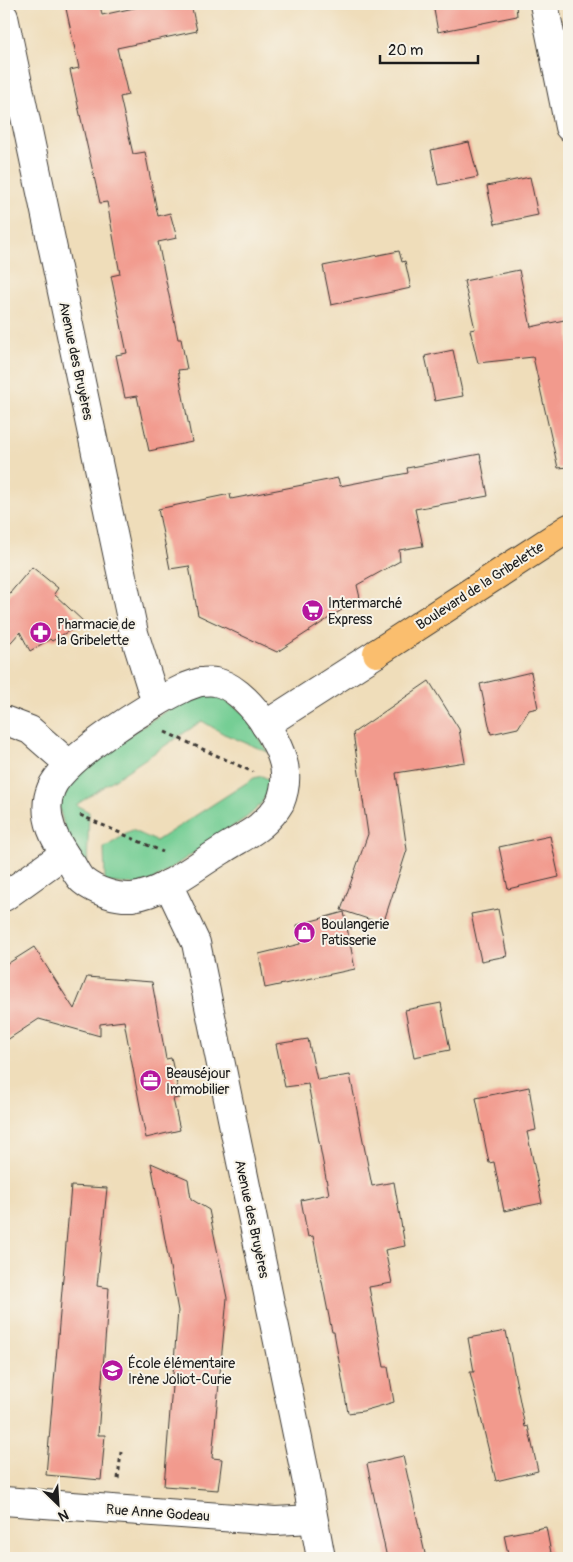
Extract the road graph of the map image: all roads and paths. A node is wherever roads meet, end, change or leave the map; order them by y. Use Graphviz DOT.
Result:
graph roads {
  1 [pos="544,4"];
  2 [pos="4,17"];
  3 [pos="569,126"];
  4 [pos="569,528"];
  5 [pos="377,653"];
  6 [pos="156,703"];
  7 [pos="133,718"];
  8 [pos="4,720"];
  9 [pos="265,725"];
  10 [pos="69,764"];
  11 [pos="285,787"];
  12 [pos="48,801"];
  13 [pos="64,854"];
  14 [pos="196,866"];
  15 [pos="168,884"];
  16 [pos="4,897"];
  17 [pos="4,1501"];
  18 [pos="312,1520"];
  19 [pos="321,1558"];
  1 -- 3 [label="street"];
  2 -- 6 [label="street, Avenue des Bruyères"];
  4 -- 5 [label="main road, Boulevard de la Gribelette"];
  5 -- 9 [label="street, Boulevard de la Gribelette"];
  6 -- 7 [label="street"];
  6 -- 9 [label="street"];
  7 -- 10 [label="street"];
  7 -- 11 [label="path"];
  8 -- 10 [label="street"];
  9 -- 11 [label="street"];
  10 -- 12 [label="street"];
  11 -- 14 [label="street"];
  12 -- 13 [label="street"];
  12 -- 14 [label="path"];
  13 -- 15 [label="street"];
  13 -- 16 [label="street"];
  14 -- 15 [label="street"];
  15 -- 18 [label="street, Avenue des Bruyères"];
  17 -- 18 [label="street, Rue Anne Godeau"];
  18 -- 19 [label="street, Avenue des Bruyères"];
}
